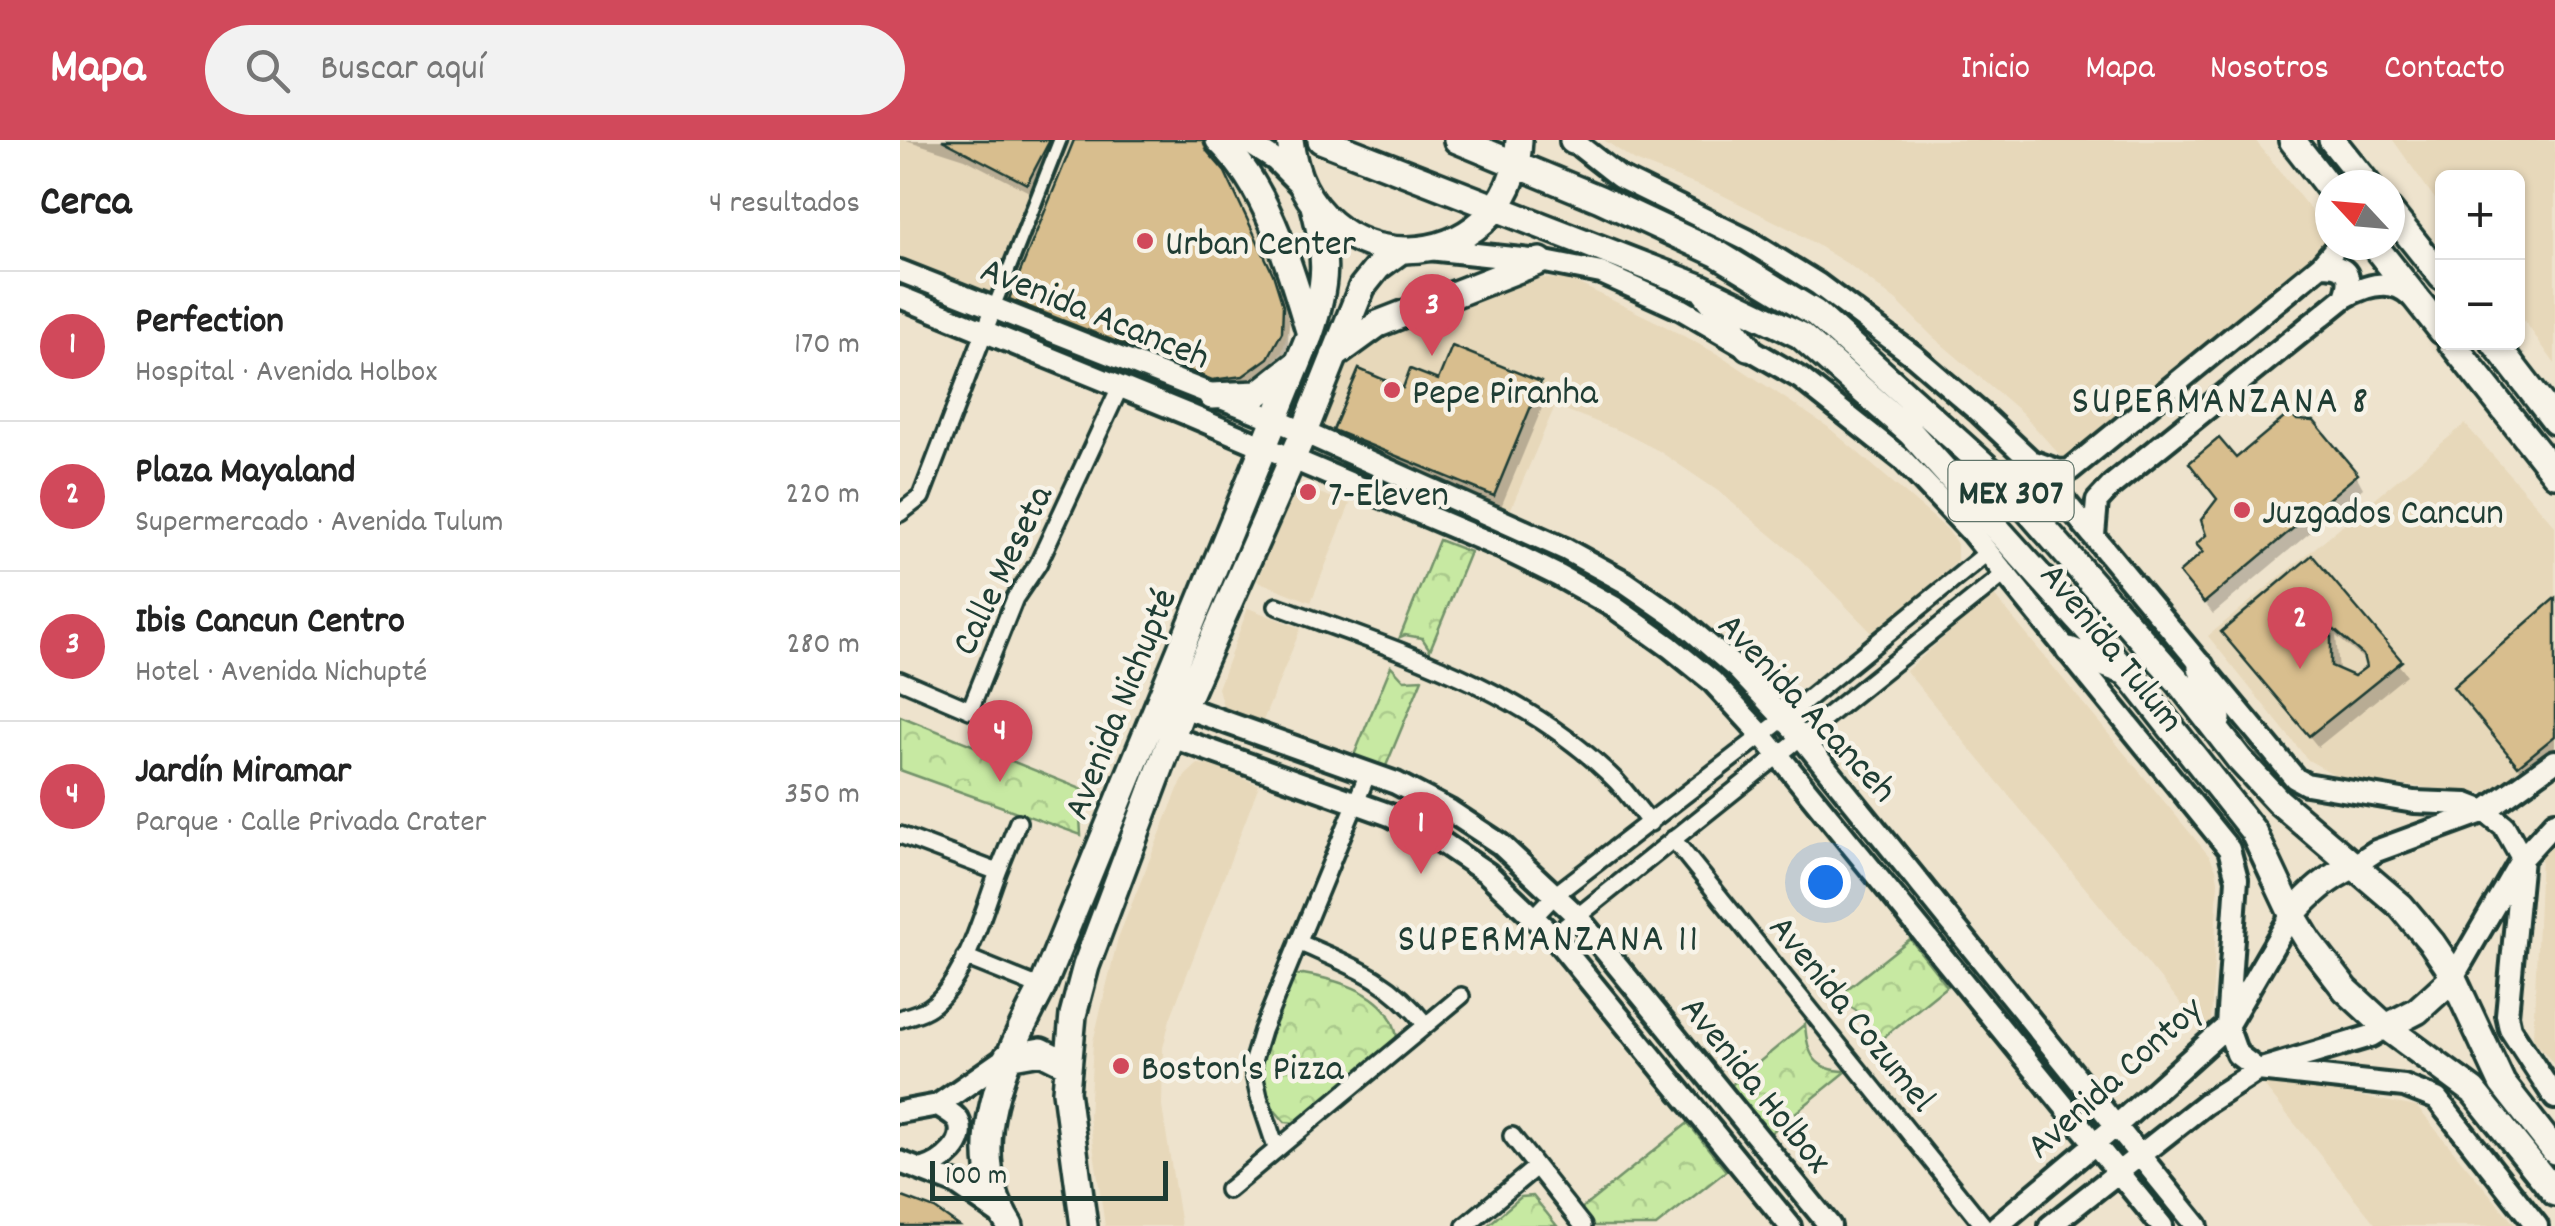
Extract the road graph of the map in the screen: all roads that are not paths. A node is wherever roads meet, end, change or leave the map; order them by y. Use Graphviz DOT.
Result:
graph roads {
  1 [pos="1060,140"];
  2 [pos="1219,140"];
  3 [pos="1244,140"];
  4 [pos="1290,140"];
  5 [pos="1321,140"];
  6 [pos="1457,140"];
  7 [pos="1573,140"];
  8 [pos="2292,140"];
  9 [pos="2332,140"];
  10 [pos="1518,152"];
  11 [pos="2315,170"];
  12 [pos="2356,170"];
  13 [pos="1308,197"];
  14 [pos="1494,208"];
  15 [pos="2405,231"];
  16 [pos="1429,248"];
  17 [pos="1400,251"];
  18 [pos="2326,260"];
  19 [pos="2386,260"];
  20 [pos="1540,261"];
  21 [pos="2321,266"];
  22 [pos="2435,269"];
  23 [pos="900,271"];
  24 [pos="1702,288"];
  25 [pos="900,297"];
  26 [pos="2345,297"];
  27 [pos="994,307"];
  28 [pos="2425,310"];
  29 [pos="2435,323"];
  30 [pos="986,332"];
  31 [pos="1310,334"];
  32 [pos="1748,348"];
  33 [pos="2457,350"];
  34 [pos="2500,350"];
  35 [pos="1334,356"];
  36 [pos="1296,365"];
  37 [pos="1120,387"];
  38 [pos="1212,396"];
  39 [pos="1274,420"];
  40 [pos="2555,421"];
  41 [pos="1304,432"];
  42 [pos="1264,446"];
  43 [pos="2085,457"];
  44 [pos="1293,459"];
  45 [pos="2031,461"];
  46 [pos="2555,474"];
  47 [pos="2112,485"];
  48 [pos="900,513"];
  49 [pos="2094,536"];
  50 [pos="1988,552"];
  51 [pos="2007,572"];
  52 [pos="1278,606"];
  53 [pos="2070,650"];
  54 [pos="2201,667"];
  55 [pos="2126,672"];
  56 [pos="900,680"];
  57 [pos="1183,706"];
  58 [pos="1783,719"];
  59 [pos="1761,734"];
  60 [pos="1172,737"];
  61 [pos="1802,738"];
  62 [pos="1778,756"];
  63 [pos="2238,759"];
  64 [pos="2555,762"];
  65 [pos="1368,773"];
  66 [pos="1356,801"];
  67 [pos="2485,810"];
  68 [pos="1018,822"];
  69 [pos="2555,822"];
  70 [pos="1650,823"];
  71 [pos="900,835"];
  72 [pos="1672,839"];
  73 [pos="2522,858"];
  74 [pos="2352,866"];
  75 [pos="998,872"];
  76 [pos="1556,894"];
  77 [pos="2292,914"];
  78 [pos="1576,915"];
  79 [pos="1535,916"];
  80 [pos="1553,936"];
  81 [pos="1298,942"];
  82 [pos="965,957"];
  83 [pos="2452,979"];
  84 [pos="1042,988"];
  85 [pos="1460,996"];
  86 [pos="1076,1001"];
  87 [pos="900,1019"];
  88 [pos="1426,1025"];
  89 [pos="2226,1026"];
  90 [pos="2386,1027"];
  91 [pos="1006,1057"];
  92 [pos="1067,1064"];
  93 [pos="2258,1070"];
  94 [pos="2555,1098"];
  95 [pos="938,1105"];
  96 [pos="900,1112"];
  97 [pos="2116,1126"];
  98 [pos="1512,1136"];
  99 [pos="2094,1144"];
  100 [pos="1276,1148"];
  101 [pos="2555,1152"];
  102 [pos="2139,1156"];
  103 [pos="900,1162"];
  104 [pos="1536,1167"];
  105 [pos="924,1169"];
  106 [pos="2118,1173"];
  107 [pos="1228,1190"];
  108 [pos="2555,1193"];
  109 [pos="1007,1222"];
  110 [pos="1084,1226"];
  111 [pos="1465,1226"];
  112 [pos="1583,1226"];
  113 [pos="1790,1226"];
  114 [pos="1830,1226"];
  115 [pos="1984,1226"];
  116 [pos="1997,1226"];
  117 [pos="2050,1226"];
  118 [pos="2162,1226"];
  119 [pos="2198,1226"];
  120 [pos="2537,1226"];
  1 -- 27 [label="street"];
  2 -- 31 [label="main road"];
  3 -- 13 [label="street"];
  4 -- 13 [label="main road, Avenida Nichupté"];
  5 -- 14 [label="main road, Avenida Tulum / MEX 307"];
  6 -- 10 [label="main road, Avenida Tulum / MEX 307"];
  7 -- 45 [label="street, Avenida Tulum"];
  8 -- 11 [label="main road"];
  9 -- 12 [label="main road"];
  10 -- 14 [label="main road"];
  10 -- 63 [label="main road, Avenida Tulum / MEX 307"];
  13 -- 17 [label="main road"];
  13 -- 31 [label="main road, Avenida Nichupté"];
  14 -- 16 [label="main road"];
  14 -- 24 [label="main road, Avenida Tulum / MEX 307"];
  15 -- 22 [label="main road"];
  16 -- 17 [label="main road"];
  16 -- 20 [label="street, Avenida Tulum"];
  17 -- 35 [label="main road, Avenida Nichupté"];
  18 -- 21 [label="street"];
  19 -- 28 [label="main road"];
  20 -- 32 [label="street, Avenida Tulum"];
  20 -- 35 [label="main road"];
  21 -- 26 [label="street"];
  21 -- 43 [label="street"];
  23 -- 27 [label="street, Avenida Acanceh"];
  24 -- 32 [label="main road"];
  24 -- 55 [label="main road, Avenida Tulum / MEX 307"];
  25 -- 30 [label="street, Avenida Acanceh"];
  26 -- 28 [label="street"];
  26 -- 47 [label="street"];
  27 -- 30 [label="street"];
  27 -- 38 [label="street, Avenida Acanceh"];
  28 -- 29 [label="main road"];
  30 -- 37 [label="street, Avenida Acanceh"];
  30 -- 48 [label="street"];
  31 -- 36 [label="main road, Avenida Nichupté"];
  32 -- 50 [label="street, Avenida Tulum"];
  33 -- 46 [label="main road"];
  34 -- 40 [label="main road"];
  35 -- 41 [label="main road, Avenida Nichupté"];
  36 -- 38 [label="main road"];
  36 -- 39 [label="main road, Avenida Nichupté"];
  37 -- 42 [label="street, Avenida Acanceh"];
  37 -- 56 [label="street, Calle Meseta"];
  38 -- 39 [label="street, Avenida Acanceh"];
  39 -- 41 [label="street, Avenida Acanceh"];
  39 -- 42 [label="main road, Avenida Nichupté"];
  41 -- 44 [label="main road, Avenida Nichupté"];
  41 -- 58 [label="street, Avenida Acanceh"];
  42 -- 44 [label="street, Avenida Acanceh"];
  42 -- 84 [label="main road, Avenida Nichupté"];
  43 -- 45 [label="street"];
  43 -- 47 [label="street"];
  44 -- 57 [label="main road, Avenida Nichupté"];
  44 -- 59 [label="street, Avenida Acanceh"];
  45 -- 49 [label="street, Avenida Tulum"];
  47 -- 49 [label="street"];
  49 -- 54 [label="street, Avenida Tulum"];
  50 -- 51 [label="street, Avenida Tulum"];
  50 -- 58 [label="street"];
  51 -- 53 [label="street, Avenida Tulum"];
  51 -- 61 [label="street"];
  52 -- 70 [label="street"];
  53 -- 55 [label="main road"];
  53 -- 89 [label="street, Avenida Tulum"];
  54 -- 63 [label="main road"];
  54 -- 67 [label="street, Avenida Tulum"];
  55 -- 77 [label="main road, Avenida Tulum / MEX 307"];
  57 -- 60 [label="main road, Avenida Nichupté"];
  57 -- 65 [label="street, Avenida Holbox"];
  58 -- 59 [label="street"];
  58 -- 61 [label="street, Avenida Acanceh"];
  59 -- 62 [label="street, Avenida Acanceh"];
  59 -- 70 [label="street"];
  60 -- 66 [label="street, Avenida Holbox"];
  60 -- 86 [label="main road, Avenida Nichupté"];
  61 -- 62 [label="street"];
  61 -- 97 [label="street, Avenida Acanceh"];
  62 -- 72 [label="street"];
  62 -- 99 [label="street, Avenida Acanceh"];
  63 -- 74 [label="main road, Avenida Tulum / MEX 307"];
  64 -- 67 [label="street"];
  65 -- 66 [label="street"];
  65 -- 76 [label="street, Avenida Holbox"];
  66 -- 79 [label="street, Avenida Holbox"];
  66 -- 81 [label="street"];
  67 -- 73 [label="street"];
  67 -- 74 [label="street"];
  68 -- 75 [label="street"];
  69 -- 73 [label="street"];
  70 -- 76 [label="street"];
  71 -- 75 [label="street"];
  72 -- 78 [label="street"];
  72 -- 115 [label="street, Avenida Cozumel"];
  73 -- 83 [label="street"];
  73 -- 94 [label="street"];
  74 -- 77 [label="main road"];
  74 -- 83 [label="main road, Avenida Tulum"];
  75 -- 82 [label="street"];
  76 -- 78 [label="street, Avenida Holbox"];
  76 -- 79 [label="street"];
  77 -- 89 [label="street, Avenida Contoy"];
  77 -- 90 [label="main road, Avenida Tulum"];
  78 -- 80 [label="street"];
  78 -- 114 [label="street, Avenida Holbox"];
  79 -- 80 [label="street, Avenida Holbox"];
  80 -- 113 [label="street, Avenida Holbox"];
  81 -- 88 [label="street"];
  81 -- 100 [label="street"];
  82 -- 84 [label="street"];
  82 -- 87 [label="street"];
  83 -- 90 [label="main road"];
  83 -- 101 [label="main road"];
  84 -- 86 [label="main road"];
  84 -- 91 [label="main road, Avenida Nichupté"];
  85 -- 88 [label="street"];
  86 -- 92 [label="main road, Avenida Nichupté"];
  88 -- 100 [label="street"];
  89 -- 93 [label="street"];
  89 -- 97 [label="street, Avenida Contoy"];
  90 -- 93 [label="street, Avenida Contoy"];
  90 -- 108 [label="main road"];
  91 -- 92 [label="main road"];
  91 -- 95 [label="street"];
  91 -- 109 [label="main road, Avenida Nichupté"];
  92 -- 110 [label="main road, Avenida Nichupté"];
  93 -- 102 [label="street, Avenida Contoy"];
  93 -- 120 [label="street"];
  95 -- 96 [label="street"];
  95 -- 105 [label="street"];
  97 -- 99 [label="street, Avenida Contoy"];
  97 -- 102 [label="street, Avenida Acanceh"];
  98 -- 104 [label="street"];
  99 -- 106 [label="street, Avenida Acanceh"];
  99 -- 116 [label="street, Avenida Contoy"];
  100 -- 107 [label="street"];
  102 -- 106 [label="street, Avenida Contoy"];
  102 -- 119 [label="street, Avenida Acanceh"];
  103 -- 105 [label="street"];
  104 -- 111 [label="street"];
  104 -- 112 [label="street"];
  105 -- 109 [label="street"];
  106 -- 117 [label="street, Avenida Contoy"];
  106 -- 118 [label="street, Avenida Acanceh"];
}
